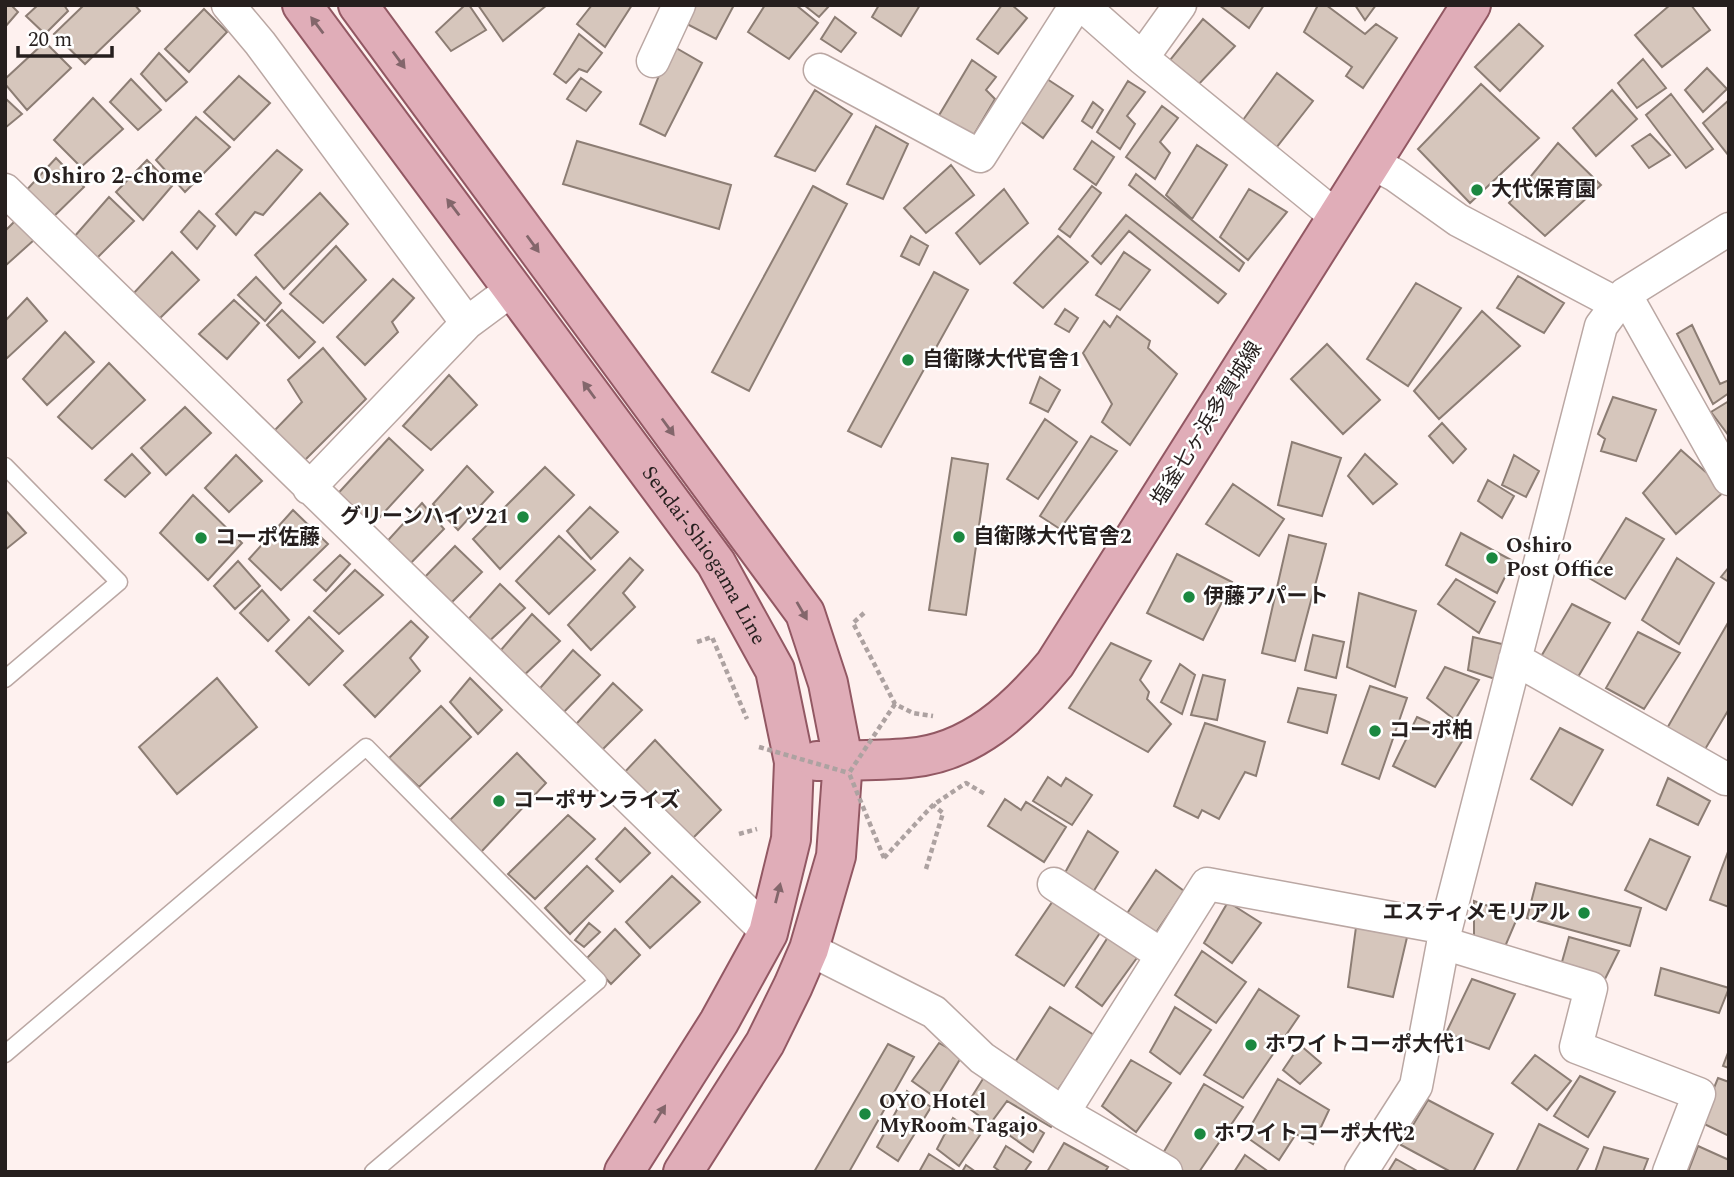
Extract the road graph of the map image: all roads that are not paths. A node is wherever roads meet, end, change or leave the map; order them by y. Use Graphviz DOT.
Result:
graph roads {
  1 [pos="229,5"];
  2 [pos="302,5"];
  3 [pos="358,5"];
  4 [pos="679,5"];
  5 [pos="1079,5"];
  6 [pos="1180,5"];
  7 [pos="1471,5"];
  8 [pos="1142,58"];
  9 [pos="653,61"];
  10 [pos="820,70"];
  11 [pos="1372,163"];
  12 [pos="5,190"];
  13 [pos="1338,218"];
  14 [pos="1729,229"];
  15 [pos="514,288"];
  16 [pos="1621,299"];
  17 [pos="467,323"];
  18 [pos="5,466"];
  19 [pos="1729,479"];
  20 [pos="309,488"];
  21 [pos="1515,659"];
  22 [pos="5,679"];
  23 [pos="776,755"];
  24 [pos="846,767"];
  25 [pos="1726,779"];
  26 [pos="1054,884"];
  27 [pos="768,933"];
  28 [pos="1445,936"];
  29 [pos="809,949"];
  30 [pos="1162,956"];
  31 [pos="5,1054"];
  32 [pos="1063,1113"];
  33 [pos="373,1172"];
  34 [pos="624,1172"];
  35 [pos="683,1172"];
  36 [pos="1166,1172"];
  37 [pos="1361,1172"];
  38 [pos="1669,1172"];
  1 -- 17 [label="street"];
  15 -- 2 [label="main road, Sendai-Shiogama Line, one-way"];
  3 -- 24 [label="main road, Sendai-Shiogama Line, one-way"];
  4 -- 9 [label="street"];
  5 -- 8 [label="street"];
  5 -- 10 [label="street"];
  6 -- 8 [label="street"];
  7 -- 11 [label="main road, 塩釜七ヶ浜多賀城線"];
  8 -- 13 [label="street"];
  11 -- 13 [label="main road, 塩釜七ヶ浜多賀城線"];
  11 -- 16 [label="street"];
  12 -- 20 [label="street"];
  13 -- 24 [label="main road, 塩釜七ヶ浜多賀城線"];
  14 -- 16 [label="street"];
  15 -- 17 [label="street"];
  23 -- 15 [label="main road, Sendai-Shiogama Line, one-way"];
  16 -- 19 [label="street"];
  16 -- 21 [label="street"];
  17 -- 20 [label="street"];
  18 -- 22 [label="lane"];
  20 -- 27 [label="street"];
  21 -- 25 [label="street"];
  21 -- 28 [label="street"];
  23 -- 24 [label="main road, 塩釜七ヶ浜多賀城線"];
  27 -- 23 [label="main road, Sendai-Shiogama Line, one-way"];
  24 -- 29 [label="main road, Sendai-Shiogama Line"];
  26 -- 30 [label="street"];
  34 -- 27 [label="main road, Sendai-Shiogama Line, one-way"];
  28 -- 30 [label="street"];
  28 -- 37 [label="street"];
  28 -- 38 [label="street"];
  29 -- 32 [label="street"];
  29 -- 35 [label="main road, Sendai-Shiogama Line"];
  30 -- 32 [label="street"];
  31 -- 33 [label="lane"];
  32 -- 36 [label="street"];
}
